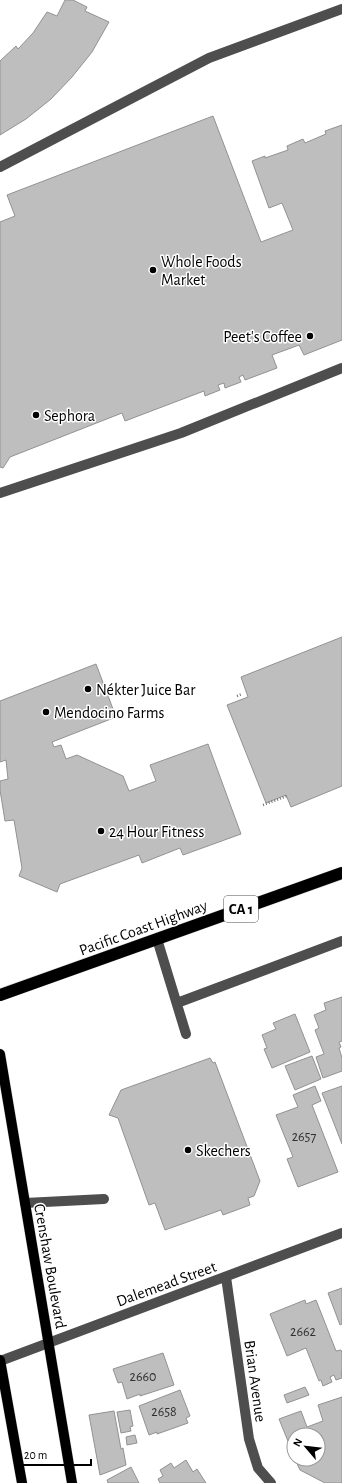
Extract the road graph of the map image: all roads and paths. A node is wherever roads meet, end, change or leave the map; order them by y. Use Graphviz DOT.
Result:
graph roads {
  1 [pos="342,9"];
  2 [pos="0,167"];
  3 [pos="342,368"];
  4 [pos="0,493"];
  5 [pos="242,694"];
  6 [pos="237,696"];
  7 [pos="287,796"];
  8 [pos="263,805"];
  9 [pos="342,872"];
  10 [pos="157,939"];
  11 [pos="342,941"];
  12 [pos="0,995"];
  13 [pos="177,1003"];
  14 [pos="186,1034"];
  15 [pos="0,1054"];
  16 [pos="104,1199"];
  17 [pos="25,1203"];
  18 [pos="342,1233"];
  19 [pos="226,1277"];
  20 [pos="49,1343"];
  21 [pos="0,1360"];
  22 [pos="22,1483"];
  23 [pos="72,1483"];
  24 [pos="271,1483"];
  1 -- 2 [label="street"];
  3 -- 4 [label="street"];
  5 -- 6 [label="path"];
  7 -- 8 [label="path"];
  9 -- 10 [label="highway, Pacific Coast Highway / CA 1"];
  10 -- 12 [label="highway, Pacific Coast Highway / CA 1"];
  10 -- 13 [label="street"];
  11 -- 13 [label="street"];
  13 -- 14 [label="street"];
  15 -- 17 [label="main road, Crenshaw Boulevard"];
  16 -- 17 [label="street"];
  17 -- 20 [label="main road, Crenshaw Boulevard"];
  18 -- 19 [label="street, Dalemead Street"];
  19 -- 20 [label="street, Dalemead Street"];
  19 -- 24 [label="street, Brian Avenue"];
  20 -- 21 [label="street, Dalemead Street"];
  20 -- 23 [label="main road, Crenshaw Boulevard"];
  21 -- 22 [label="main road"];
}
